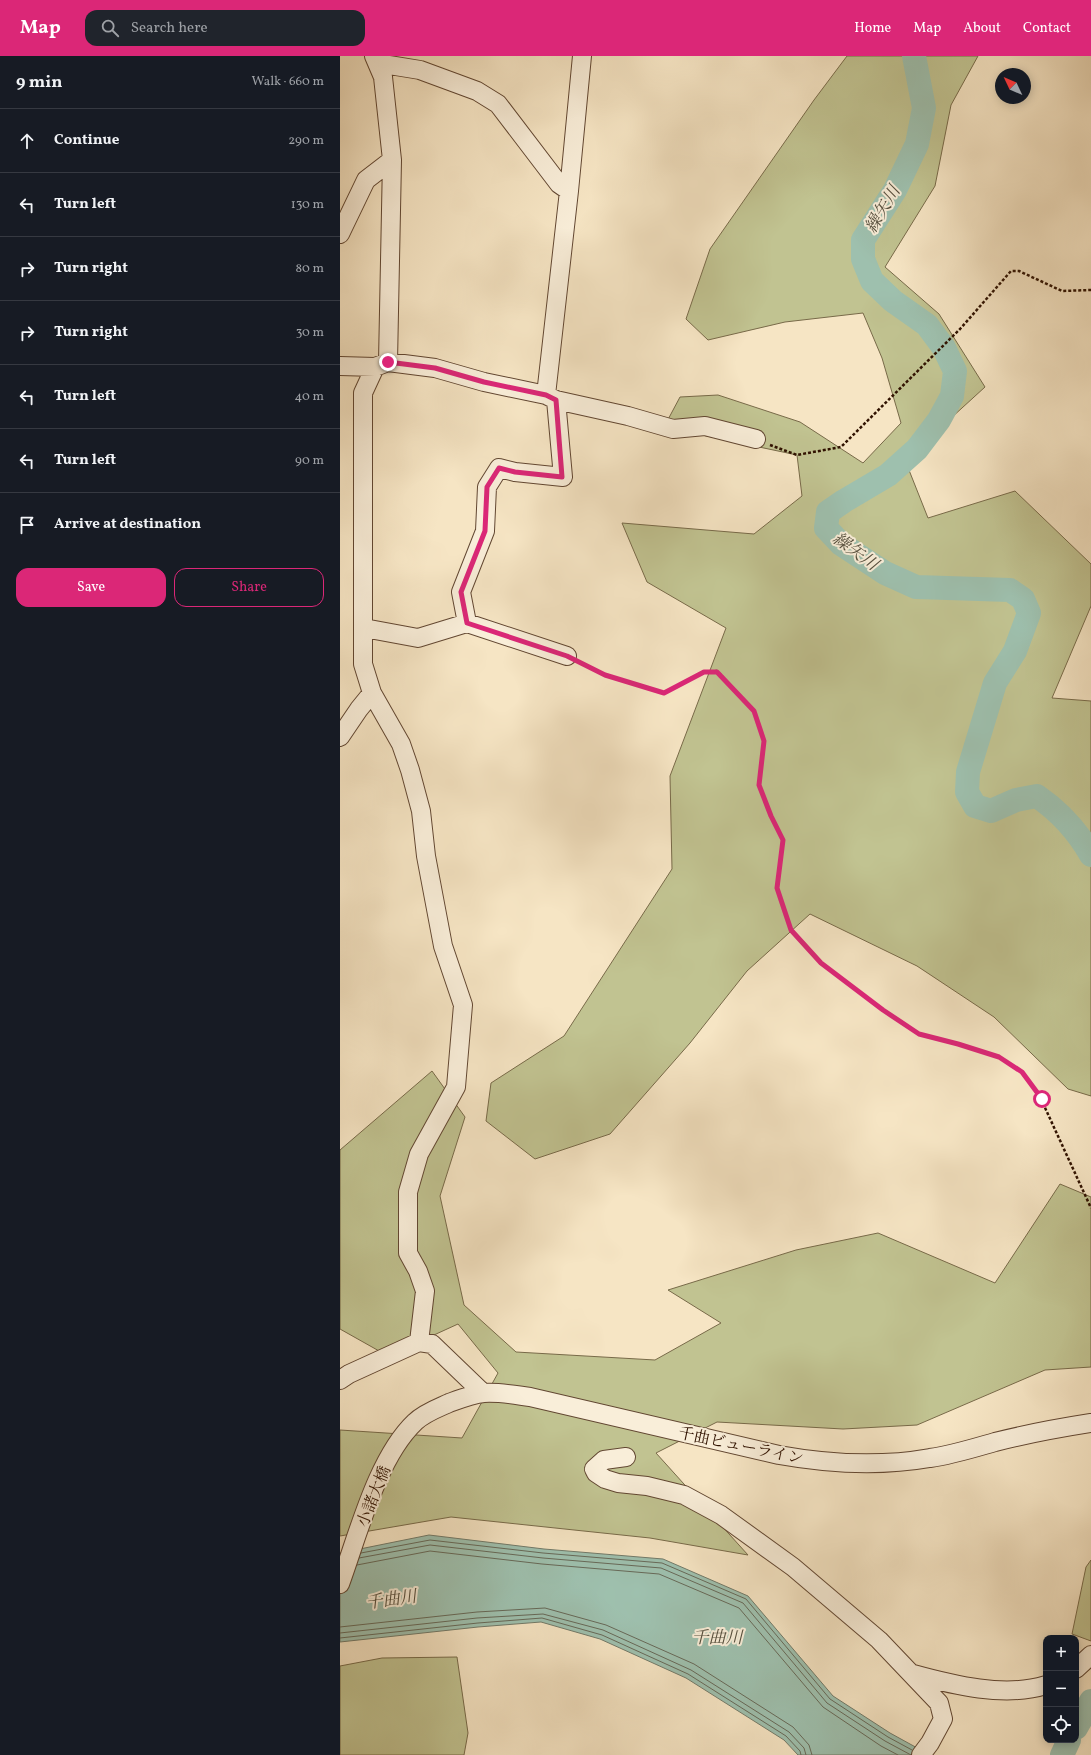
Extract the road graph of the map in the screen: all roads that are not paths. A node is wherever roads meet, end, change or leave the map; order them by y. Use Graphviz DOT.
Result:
graph roads {
  1 [pos="582,56"];
  2 [pos="375,59"];
  3 [pos="392,160"];
  4 [pos="569,191"];
  5 [pos="340,234"];
  6 [pos="382,364"];
  7 [pos="340,366"];
  8 [pos="551,398"];
  9 [pos="756,439"];
  10 [pos="467,623"];
  11 [pos="364,628"];
  12 [pos="567,656"];
  13 [pos="372,693"];
  14 [pos="340,737"];
  15 [pos="419,1342"];
  16 [pos="340,1380"];
  17 [pos="483,1393"];
  18 [pos="1091,1423"];
  19 [pos="404,1434"];
  20 [pos="626,1457"];
  21 [pos="340,1584"];
  22 [pos="1091,1655"];
  23 [pos="1079,1666"];
  24 [pos="913,1674"];
  25 [pos="1043,1686"];
  26 [pos="926,1749"];
  1 -- 4 [label="street"];
  2 -- 3 [label="street"];
  2 -- 4 [label="street"];
  3 -- 5 [label="street"];
  3 -- 6 [label="street"];
  4 -- 8 [label="street"];
  6 -- 7 [label="street"];
  6 -- 8 [label="street"];
  6 -- 11 [label="street"];
  8 -- 9 [label="street"];
  8 -- 10 [label="street"];
  10 -- 11 [label="street"];
  10 -- 12 [label="street"];
  11 -- 13 [label="street"];
  13 -- 14 [label="street"];
  13 -- 15 [label="street"];
  15 -- 16 [label="street"];
  15 -- 17 [label="street"];
  17 -- 18 [label="street, 千曲ビューライン"];
  17 -- 19 [label="street, 千曲ビューライン"];
  19 -- 21 [label="street, 小諸大橋"];
  20 -- 24 [label="street"];
  22 -- 23 [label="street"];
  24 -- 25 [label="street"];
  24 -- 26 [label="street"];
}
